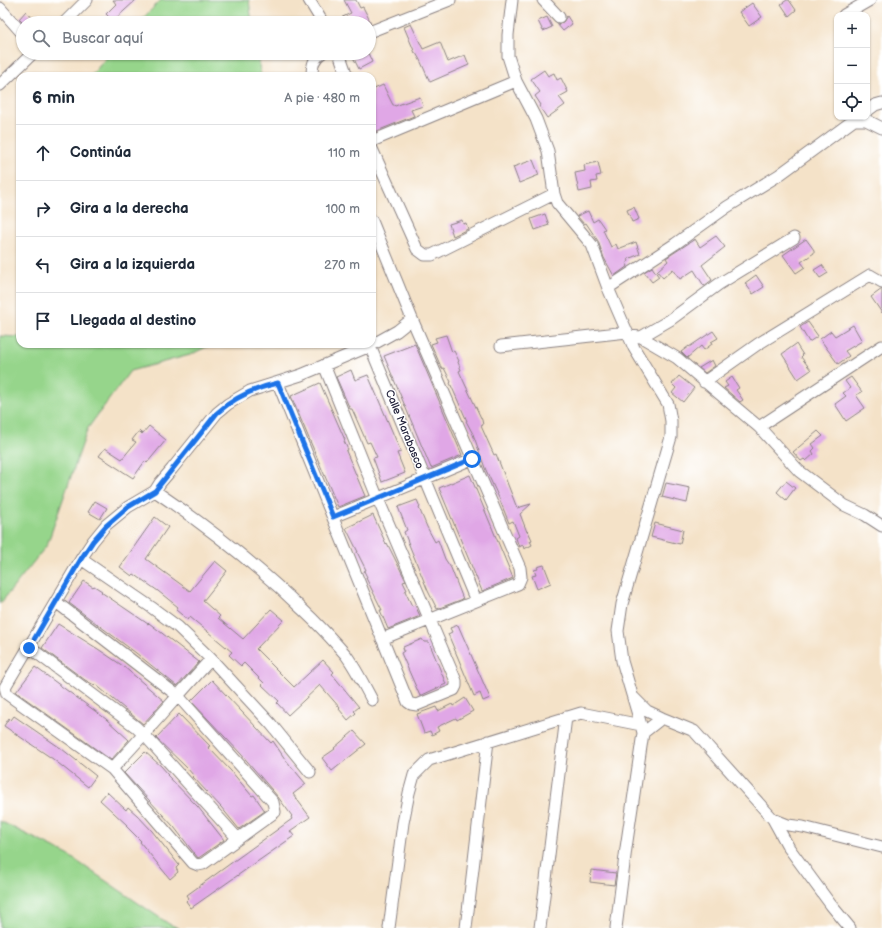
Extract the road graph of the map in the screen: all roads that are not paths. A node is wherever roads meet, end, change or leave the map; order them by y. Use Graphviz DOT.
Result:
graph roads {
  1 [pos="309,0"];
  2 [pos="450,0"];
  3 [pos="512,0"];
  4 [pos="542,0"];
  5 [pos="870,0"];
  6 [pos="84,1"];
  7 [pos="0,8"];
  8 [pos="849,12"];
  9 [pos="70,16"];
  10 [pos="319,16"];
  11 [pos="559,17"];
  12 [pos="16,26"];
  13 [pos="376,29"];
  14 [pos="26,60"];
  15 [pos="315,60"];
  16 [pos="341,60"];
  17 [pos="312,72"];
  18 [pos="346,72"];
  19 [pos="516,80"];
  20 [pos="0,85"];
  21 [pos="882,103"];
  22 [pos="870,109"];
  23 [pos="853,120"];
  24 [pos="866,120"];
  25 [pos="882,128"];
  26 [pos="376,139"];
  27 [pos="376,158"];
  28 [pos="554,194"];
  29 [pos="376,231"];
  30 [pos="794,238"];
  31 [pos="882,282"];
  32 [pos="608,288"];
  33 [pos="412,319"];
  34 [pos="628,334"];
  35 [pos="641,337"];
  36 [pos="376,343"];
  37 [pos="501,346"];
  38 [pos="882,346"];
  39 [pos="365,348"];
  40 [pos="371,348"];
  41 [pos="324,365"];
  42 [pos="704,382"];
  43 [pos="278,383"];
  44 [pos="759,427"];
  45 [pos="472,459"];
  46 [pos="425,479"];
  47 [pos="155,491"];
  48 [pos="378,499"];
  49 [pos="333,517"];
  50 [pos="882,526"];
  51 [pos="81,559"];
  52 [pos="476,601"];
  53 [pos="56,602"];
  54 [pos="430,620"];
  55 [pos="382,639"];
  56 [pos="29,648"];
  57 [pos="211,659"];
  58 [pos="178,696"];
  59 [pos="634,697"];
  60 [pos="372,700"];
  61 [pos="566,717"];
  62 [pos="662,718"];
  63 [pos="642,729"];
  64 [pos="144,735"];
  65 [pos="488,741"];
  66 [pos="112,769"];
  67 [pos="310,772"];
  68 [pos="774,819"];
  69 [pos="238,839"];
  70 [pos="882,847"];
  71 [pos="389,928"];
  72 [pos="466,928"];
  73 [pos="540,928"];
  74 [pos="616,928"];
  75 [pos="850,928"];
  1 -- 10 [label="street"];
  2 -- 13 [label="street"];
  3 -- 19 [label="street"];
  4 -- 11 [label="street"];
  5 -- 8 [label="street"];
  6 -- 9 [label="street"];
  7 -- 12 [label="street"];
  14 -- 20 [label="street"];
  15 -- 17 [label="street"];
  16 -- 18 [label="street"];
  19 -- 26 [label="street"];
  19 -- 28 [label="street"];
  21 -- 22 [label="street"];
  23 -- 32 [label="street"];
  24 -- 25 [label="street"];
  27 -- 28 [label="street"];
  28 -- 32 [label="street"];
  29 -- 33 [label="street"];
  30 -- 35 [label="street"];
  31 -- 42 [label="street"];
  32 -- 34 [label="street"];
  33 -- 36 [label="street"];
  33 -- 45 [label="street"];
  34 -- 35 [label="street"];
  34 -- 37 [label="street"];
  34 -- 59 [label="street"];
  35 -- 42 [label="street"];
  38 -- 44 [label="street"];
  39 -- 41 [label="street"];
  40 -- 46 [label="street, Calle Marabasco"];
  41 -- 43 [label="street"];
  41 -- 48 [label="street"];
  42 -- 44 [label="street"];
  43 -- 47 [label="street"];
  43 -- 49 [label="street"];
  44 -- 50 [label="street"];
  45 -- 46 [label="street"];
  45 -- 52 [label="street"];
  46 -- 48 [label="street"];
  46 -- 52 [label="street, Calle Marabasco"];
  47 -- 51 [label="street"];
  47 -- 60 [label="street"];
  48 -- 49 [label="street"];
  48 -- 54 [label="street"];
  49 -- 55 [label="street"];
  51 -- 53 [label="street"];
  51 -- 57 [label="street"];
  52 -- 54 [label="street"];
  53 -- 56 [label="street"];
  53 -- 58 [label="street"];
  54 -- 55 [label="street"];
  54 -- 55 [label="street"];
  56 -- 64 [label="street"];
  56 -- 66 [label="street"];
  57 -- 58 [label="street"];
  57 -- 67 [label="street"];
  58 -- 64 [label="street"];
  58 -- 69 [label="street"];
  59 -- 62 [label="street"];
  59 -- 63 [label="street"];
  61 -- 63 [label="street"];
  61 -- 65 [label="street"];
  61 -- 73 [label="street"];
  62 -- 63 [label="street"];
  62 -- 68 [label="street"];
  63 -- 74 [label="street"];
  64 -- 66 [label="street"];
  64 -- 69 [label="street"];
  65 -- 71 [label="street"];
  65 -- 72 [label="street"];
  66 -- 69 [label="street"];
  68 -- 70 [label="street"];
  68 -- 75 [label="street"];
}
